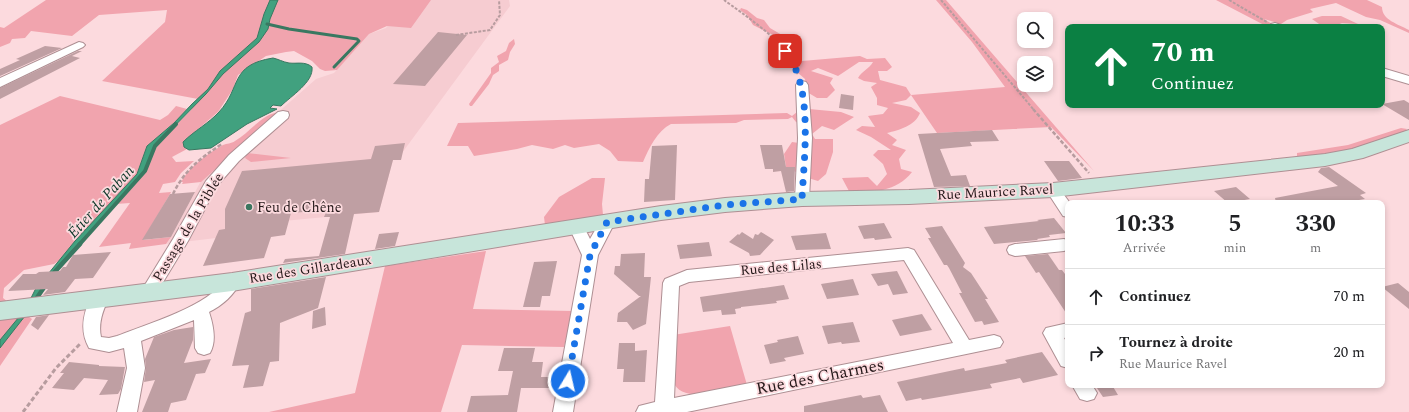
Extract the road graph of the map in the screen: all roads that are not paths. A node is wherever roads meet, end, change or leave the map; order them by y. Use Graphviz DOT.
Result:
graph roads {
  1 [pos="79,45"];
  2 [pos="1385,73"];
  3 [pos="1409,80"];
  4 [pos="0,83"];
  5 [pos="802,85"];
  6 [pos="283,115"];
  7 [pos="1409,136"];
  8 [pos="1053,190"];
  9 [pos="802,199"];
  10 [pos="1065,208"];
  11 [pos="607,222"];
  12 [pos="577,227"];
  13 [pos="1065,247"];
  14 [pos="1015,250"];
  15 [pos="590,255"];
  16 [pos="232,282"];
  17 [pos="148,293"];
  18 [pos="99,299"];
  19 [pos="200,309"];
  20 [pos="9,310"];
  21 [pos="1065,331"];
  22 [pos="132,338"];
  23 [pos="994,342"];
  24 [pos="204,348"];
  25 [pos="965,348"];
  26 [pos="1065,355"];
  27 [pos="655,410"];
  28 [pos="127,412"];
  29 [pos="563,412"];
  1 -- 4 [label="street"];
  2 -- 3 [label="street"];
  5 -- 9 [label="street"];
  6 -- 17 [label="street, Passage de la Piblée"];
  7 -- 8 [label="street, Rue Maurice Ravel"];
  8 -- 9 [label="street, Rue Maurice Ravel"];
  8 -- 10 [label="street"];
  9 -- 11 [label="street, Rue Maurice Ravel"];
  11 -- 12 [label="street, Rue Maurice Ravel"];
  11 -- 15 [label="street"];
  12 -- 15 [label="street"];
  12 -- 16 [label="street, Rue des Gillardeaux"];
  13 -- 14 [label="street"];
  15 -- 29 [label="street"];
  16 -- 17 [label="street, Rue des Gillardeaux"];
  16 -- 19 [label="street"];
  17 -- 18 [label="street, Rue des Gillardeaux"];
  18 -- 20 [label="street, Rue des Gillardeaux"];
  18 -- 22 [label="street"];
  19 -- 22 [label="street"];
  19 -- 24 [label="street"];
  21 -- 26 [label="street"];
  22 -- 28 [label="street"];
  23 -- 25 [label="street, Rue des Charmes"];
  25 -- 27 [label="street, Rue des Charmes"];
  25 -- 27 [label="street, Rue des Lilas"];
}
